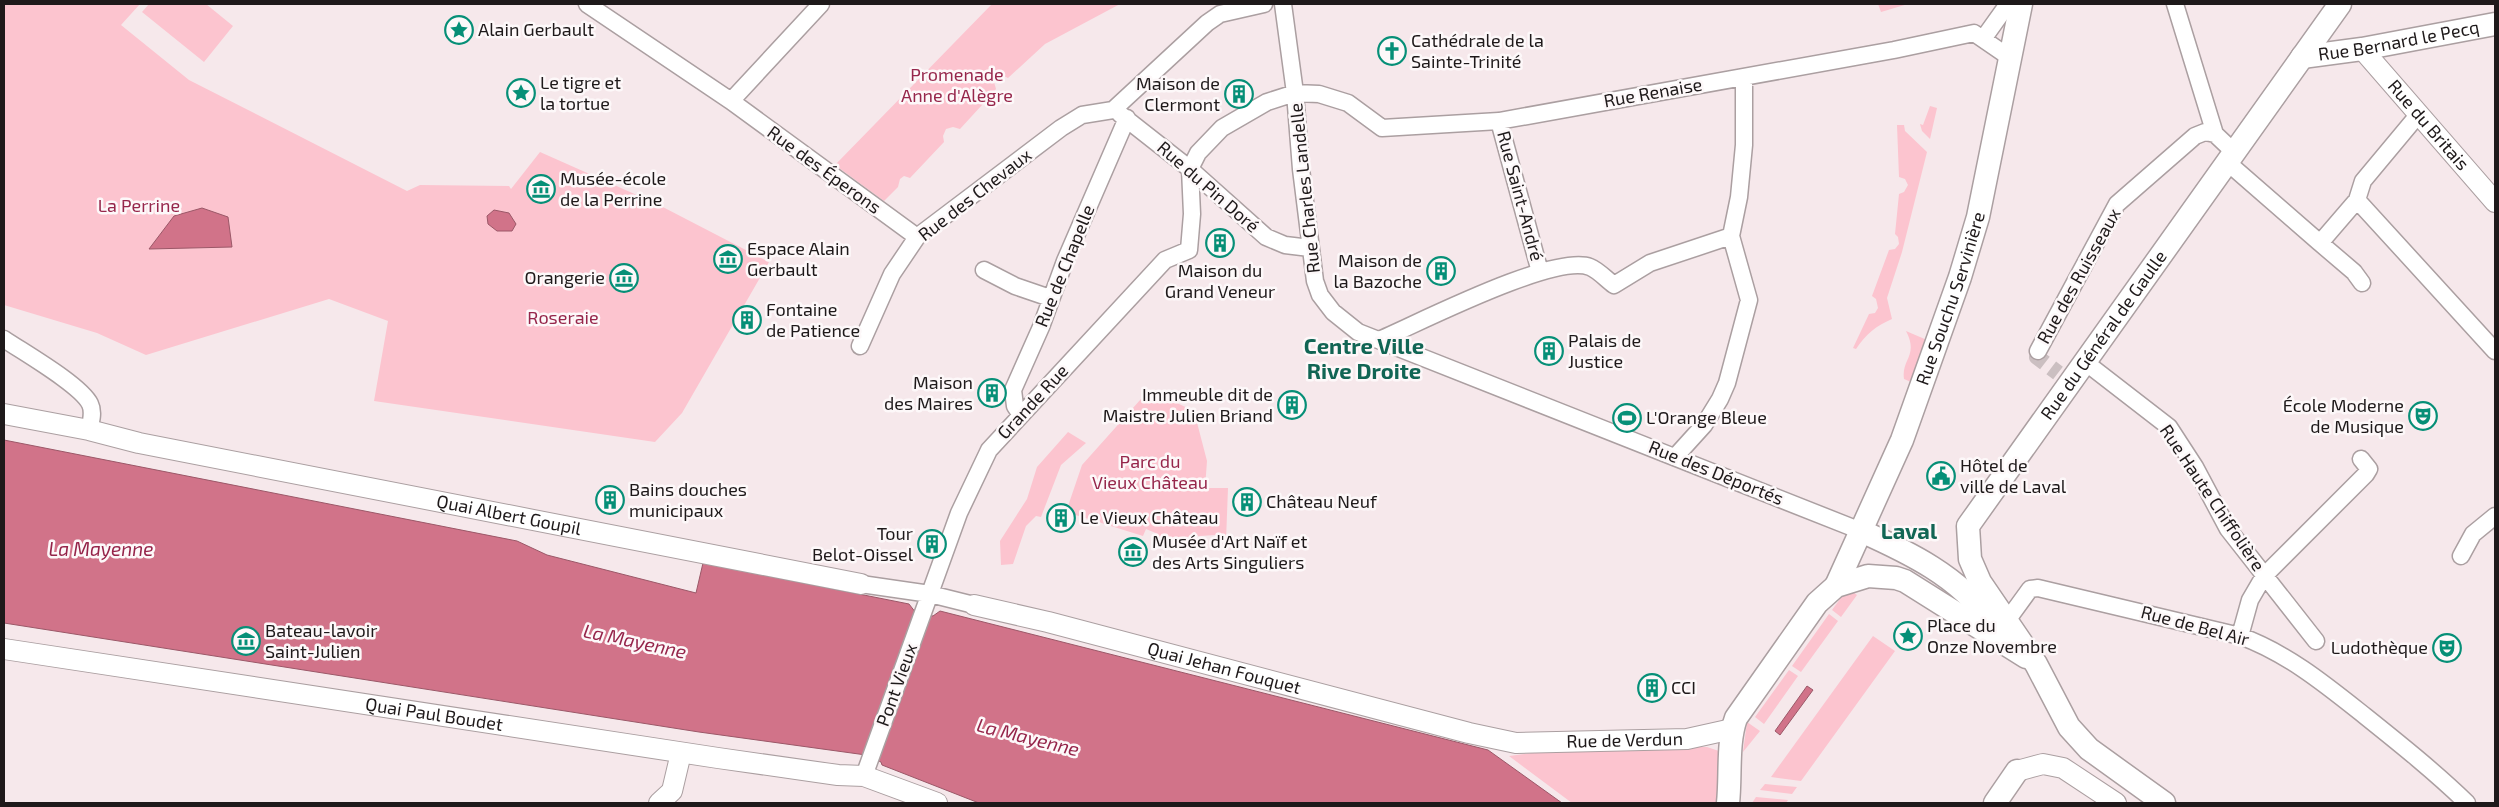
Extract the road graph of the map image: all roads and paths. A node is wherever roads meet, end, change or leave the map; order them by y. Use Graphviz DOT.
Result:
graph roads {
  1 [pos="587,4"];
  2 [pos="821,4"];
  3 [pos="1264,4"];
  4 [pos="1283,4"];
  5 [pos="2008,4"];
  6 [pos="2021,4"];
  7 [pos="2175,4"];
  8 [pos="2340,4"];
  9 [pos="2495,24"];
  10 [pos="1983,39"];
  11 [pos="2362,49"];
  12 [pos="2009,57"];
  13 [pos="2302,57"];
  14 [pos="1744,77"];
  15 [pos="1295,93"];
  16 [pos="731,101"];
  17 [pos="1120,114"];
  18 [pos="2418,115"];
  19 [pos="1500,121"];
  20 [pos="2215,134"];
  21 [pos="2230,157"];
  22 [pos="1190,169"];
  23 [pos="2357,200"];
  24 [pos="2495,202"];
  25 [pos="1731,236"];
  26 [pos="917,237"];
  27 [pos="2320,243"];
  28 [pos="1310,248"];
  29 [pos="984,270"];
  30 [pos="1540,272"];
  31 [pos="2362,283"];
  32 [pos="1050,298"];
  33 [pos="4,339"];
  34 [pos="1379,340"];
  35 [pos="860,346"];
  36 [pos="2038,351"];
  37 [pos="2495,351"];
  38 [pos="2085,362"];
  39 [pos="1459,372"];
  40 [pos="4,414"];
  41 [pos="1021,415"];
  42 [pos="89,430"];
  43 [pos="1675,457"];
  44 [pos="2361,459"];
  45 [pos="2495,516"];
  46 [pos="1861,531"];
  47 [pos="2461,556"];
  48 [pos="2264,576"];
  49 [pos="860,584"];
  50 [pos="1836,586"];
  51 [pos="930,594"];
  52 [pos="974,605"];
  53 [pos="2006,622"];
  54 [pos="2240,636"];
  55 [pos="2316,640"];
  56 [pos="2007,646"];
  57 [pos="4,648"];
  58 [pos="2036,664"];
  59 [pos="1732,729"];
  60 [pos="1516,743"];
  61 [pos="681,753"];
  62 [pos="2017,771"];
  63 [pos="864,776"];
  64 [pos="659,803"];
  65 [pos="937,803"];
  66 [pos="1728,803"];
  67 [pos="1995,803"];
  68 [pos="2116,803"];
  69 [pos="2164,803"];
  70 [pos="2467,803"];
  1 -- 16 [label="street, Rue des Éperons"];
  2 -- 16 [label="street"];
  3 -- 17 [label="street"];
  4 -- 15 [label="street, Rue Charles Landelle"];
  5 -- 10 [label="street"];
  6 -- 12 [label="main road, Rue Souchu Servinière"];
  7 -- 20 [label="street"];
  8 -- 13 [label="main road, Rue du Général de Gaulle"];
  9 -- 11 [label="main road, Rue Bernard le Pecq"];
  10 -- 12 [label="street, Rue Renaise"];
  10 -- 14 [label="street, Rue Renaise"];
  11 -- 13 [label="main road, Rue Bernard le Pecq"];
  11 -- 18 [label="street, Rue du Britais"];
  12 -- 46 [label="main road, Rue Souchu Servinière"];
  13 -- 21 [label="main road, Rue du Général de Gaulle"];
  14 -- 19 [label="street, Rue Renaise"];
  14 -- 25 [label="street"];
  15 -- 19 [label="street, Rue Renaise"];
  15 -- 22 [label="street"];
  15 -- 28 [label="street, Rue Charles Landelle"];
  16 -- 26 [label="street, Rue des Éperons"];
  17 -- 22 [label="street, Rue du Pin Doré"];
  17 -- 26 [label="street, Rue des Chevaux"];
  17 -- 32 [label="street, Rue de Chapelle"];
  18 -- 23 [label="street"];
  18 -- 24 [label="street, Rue du Britais"];
  19 -- 30 [label="street, Rue Saint-André"];
  20 -- 21 [label="street"];
  20 -- 36 [label="street, Rue des Ruisseaux"];
  21 -- 27 [label="street"];
  21 -- 38 [label="main road, Rue du Général de Gaulle"];
  22 -- 28 [label="street, Rue du Pin Doré"];
  22 -- 41 [label="street, Grande Rue"];
  23 -- 27 [label="street"];
  23 -- 37 [label="street"];
  25 -- 30 [label="street"];
  25 -- 43 [label="street"];
  26 -- 35 [label="street, Rue des Chevaux"];
  27 -- 31 [label="street"];
  28 -- 34 [label="street, Rue Charles Landelle"];
  29 -- 32 [label="street"];
  30 -- 34 [label="street"];
  32 -- 41 [label="street, Rue de Chapelle"];
  33 -- 42 [label="street"];
  34 -- 39 [label="street, Rue Charles Landelle"];
  38 -- 48 [label="street, Rue Haute Chiffolière"];
  38 -- 53 [label="main road, Rue du Général de Gaulle"];
  39 -- 43 [label="street, Rue des Déportés"];
  40 -- 42 [label="street, Quai Albert Goupil"];
  41 -- 51 [label="street, Grande Rue"];
  42 -- 49 [label="street, Quai Albert Goupil"];
  43 -- 46 [label="street, Rue des Déportés"];
  44 -- 48 [label="street"];
  45 -- 47 [label="street"];
  46 -- 50 [label="main road"];
  46 -- 56 [label="main road"];
  48 -- 54 [label="street, Rue Haute Chiffolière"];
  48 -- 55 [label="street"];
  49 -- 51 [label="street, Quai Albert Goupil"];
  50 -- 56 [label="main road"];
  50 -- 59 [label="main road"];
  51 -- 52 [label="street, Quai Jehan Fouquet"];
  51 -- 63 [label="street, Pont Vieux"];
  52 -- 60 [label="street, Quai Jehan Fouquet"];
  53 -- 54 [label="street, Rue de Bel Air"];
  53 -- 58 [label="main road"];
  54 -- 70 [label="street, Rue de Bel Air"];
  56 -- 58 [label="main road"];
  57 -- 61 [label="street, Quai Paul Boudet"];
  58 -- 69 [label="main road"];
  59 -- 60 [label="street, Rue de Verdun"];
  59 -- 66 [label="main road"];
  61 -- 63 [label="street, Quai Paul Boudet"];
  61 -- 64 [label="street"];
  62 -- 67 [label="main road"];
  62 -- 68 [label="street"];
  63 -- 65 [label="street, Quai Paul Boudet"];
}
